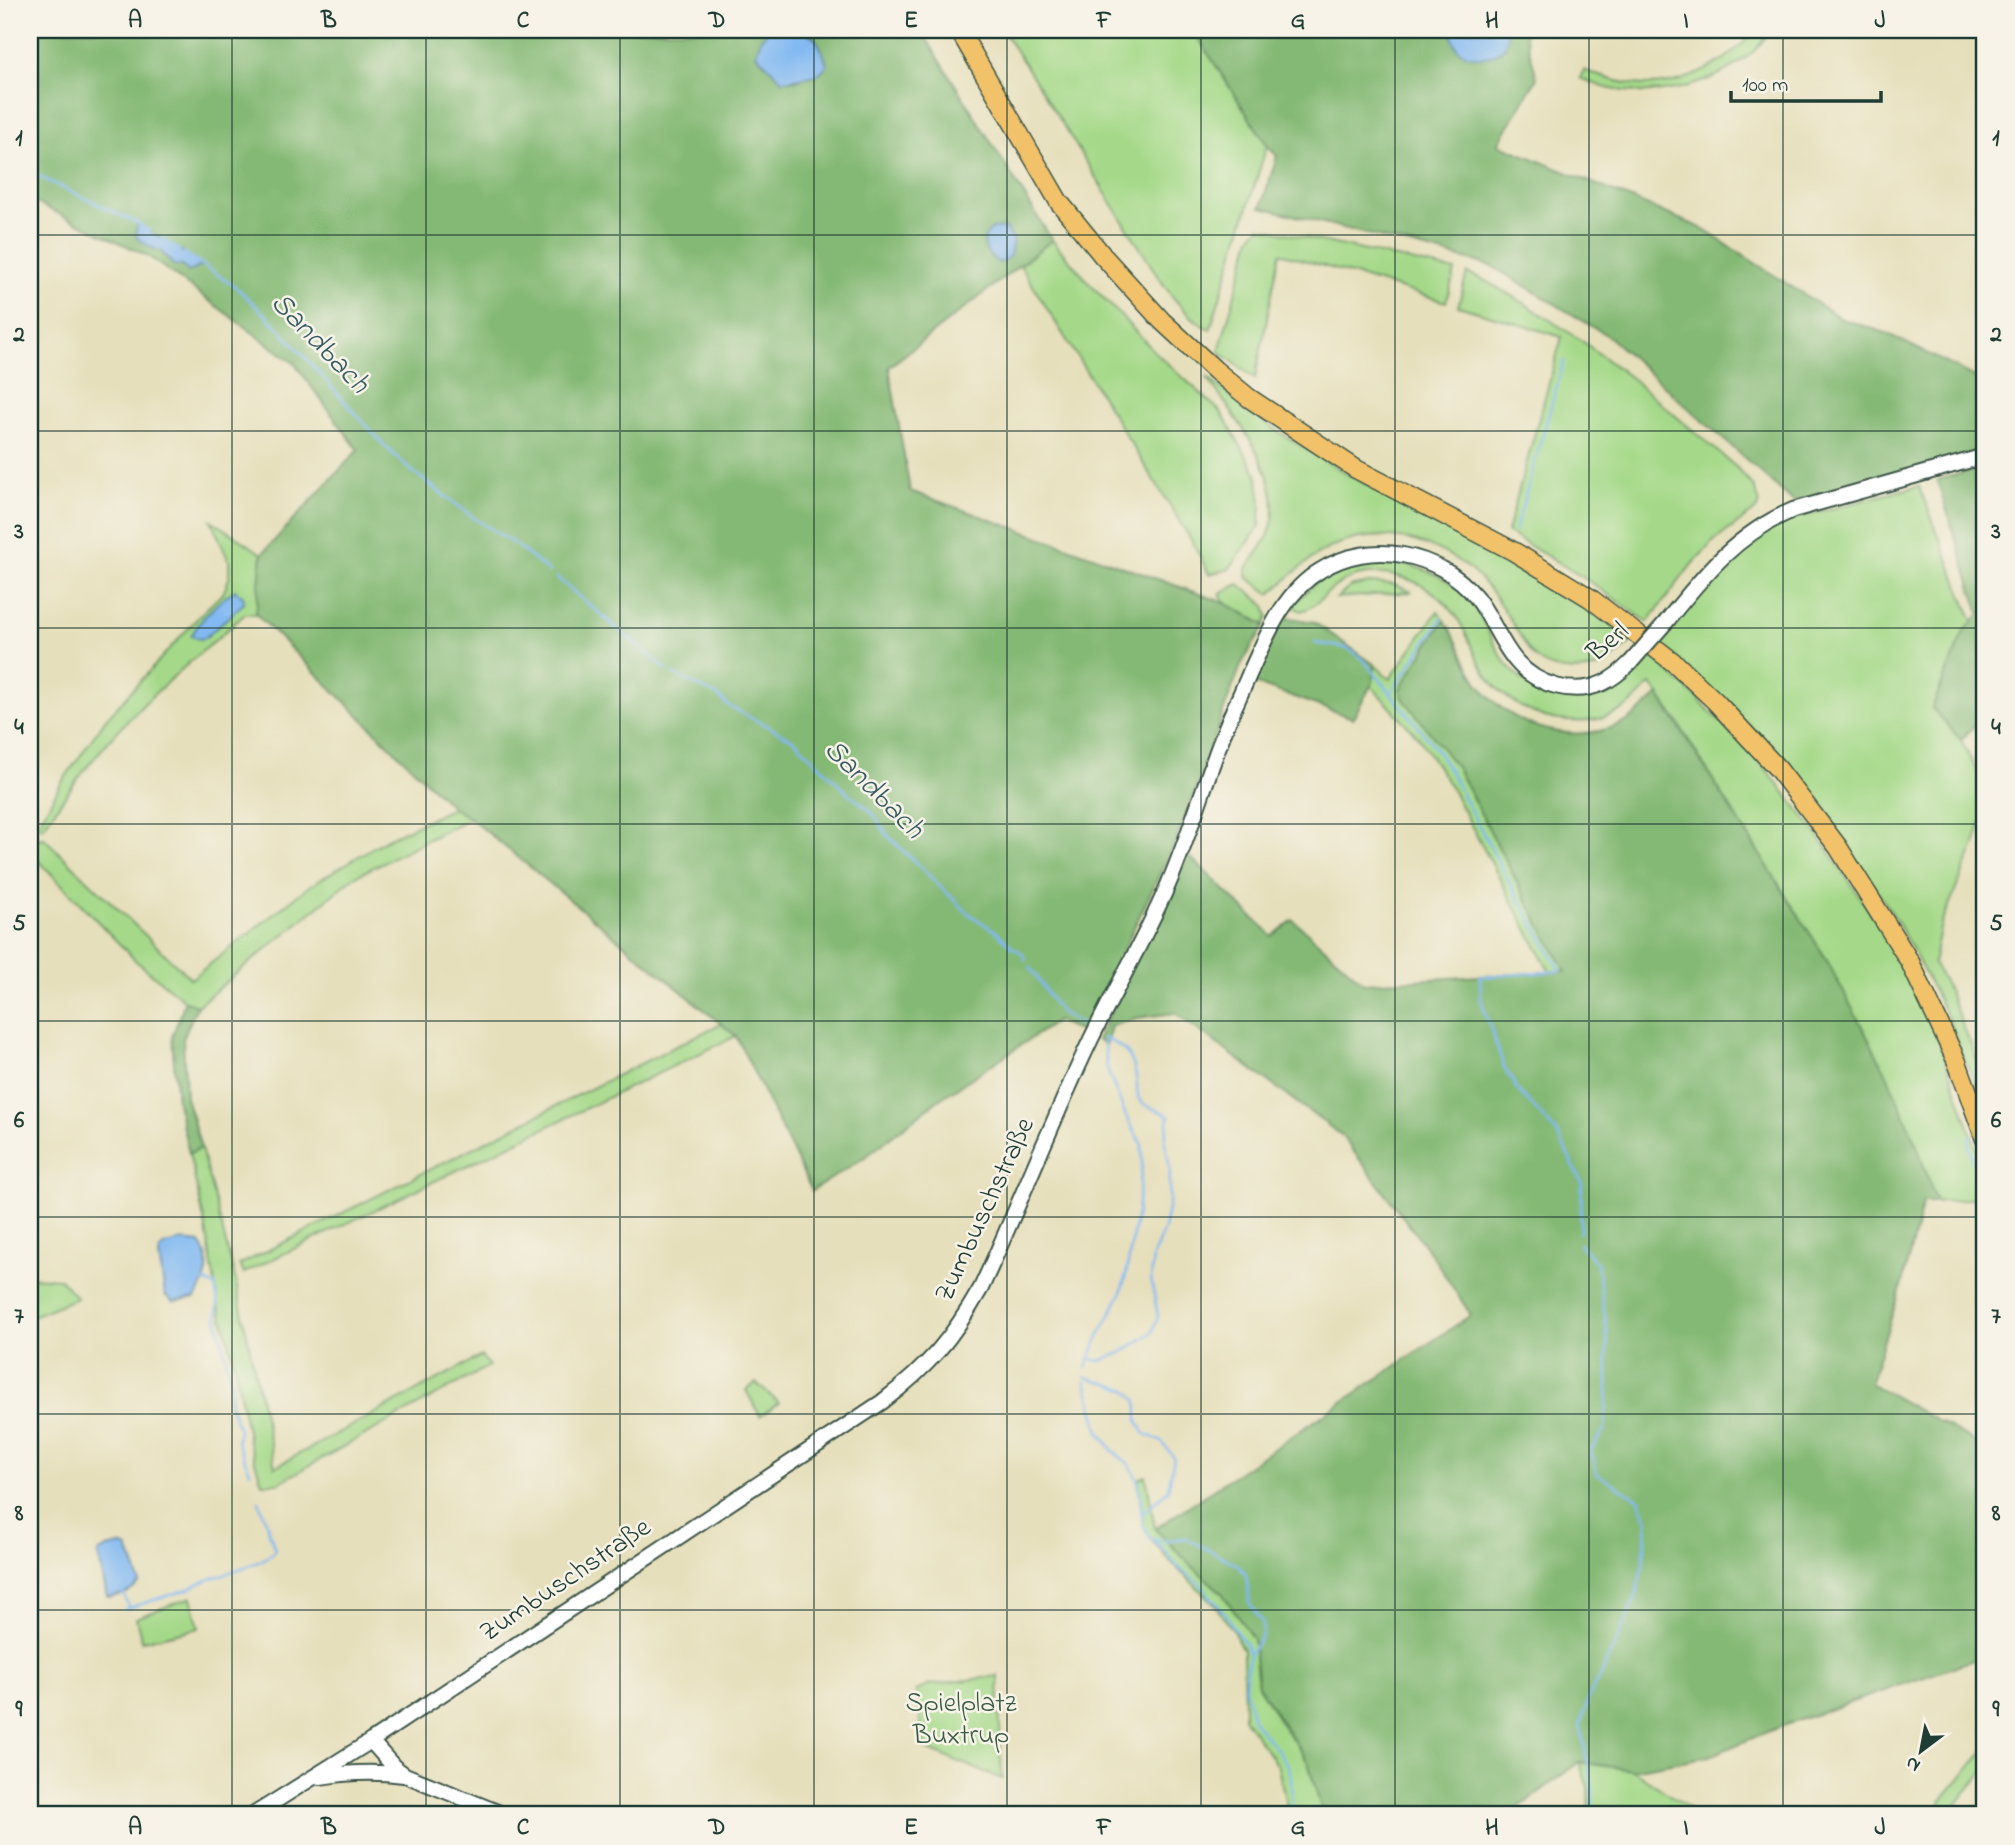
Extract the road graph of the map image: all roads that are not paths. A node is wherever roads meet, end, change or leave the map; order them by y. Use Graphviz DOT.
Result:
graph roads {
  1 [pos="959,30"];
  2 [pos="1985,456"];
  3 [pos="1282,608"];
  4 [pos="1985,1139"];
  5 [pos="371,1741"];
  6 [pos="405,1775"];
  7 [pos="313,1778"];
  8 [pos="253,1815"];
  9 [pos="505,1815"];
  1 -- 4 [label="main road"];
  2 -- 3 [label="street, Berl, bridge"];
  3 -- 5 [label="street, Zumbuschstraße"];
  5 -- 6 [label="street"];
  5 -- 7 [label="street, Zumbuschstraße"];
  6 -- 7 [label="street"];
  6 -- 9 [label="street"];
  7 -- 8 [label="street, Zumbuschstraße"];
}
